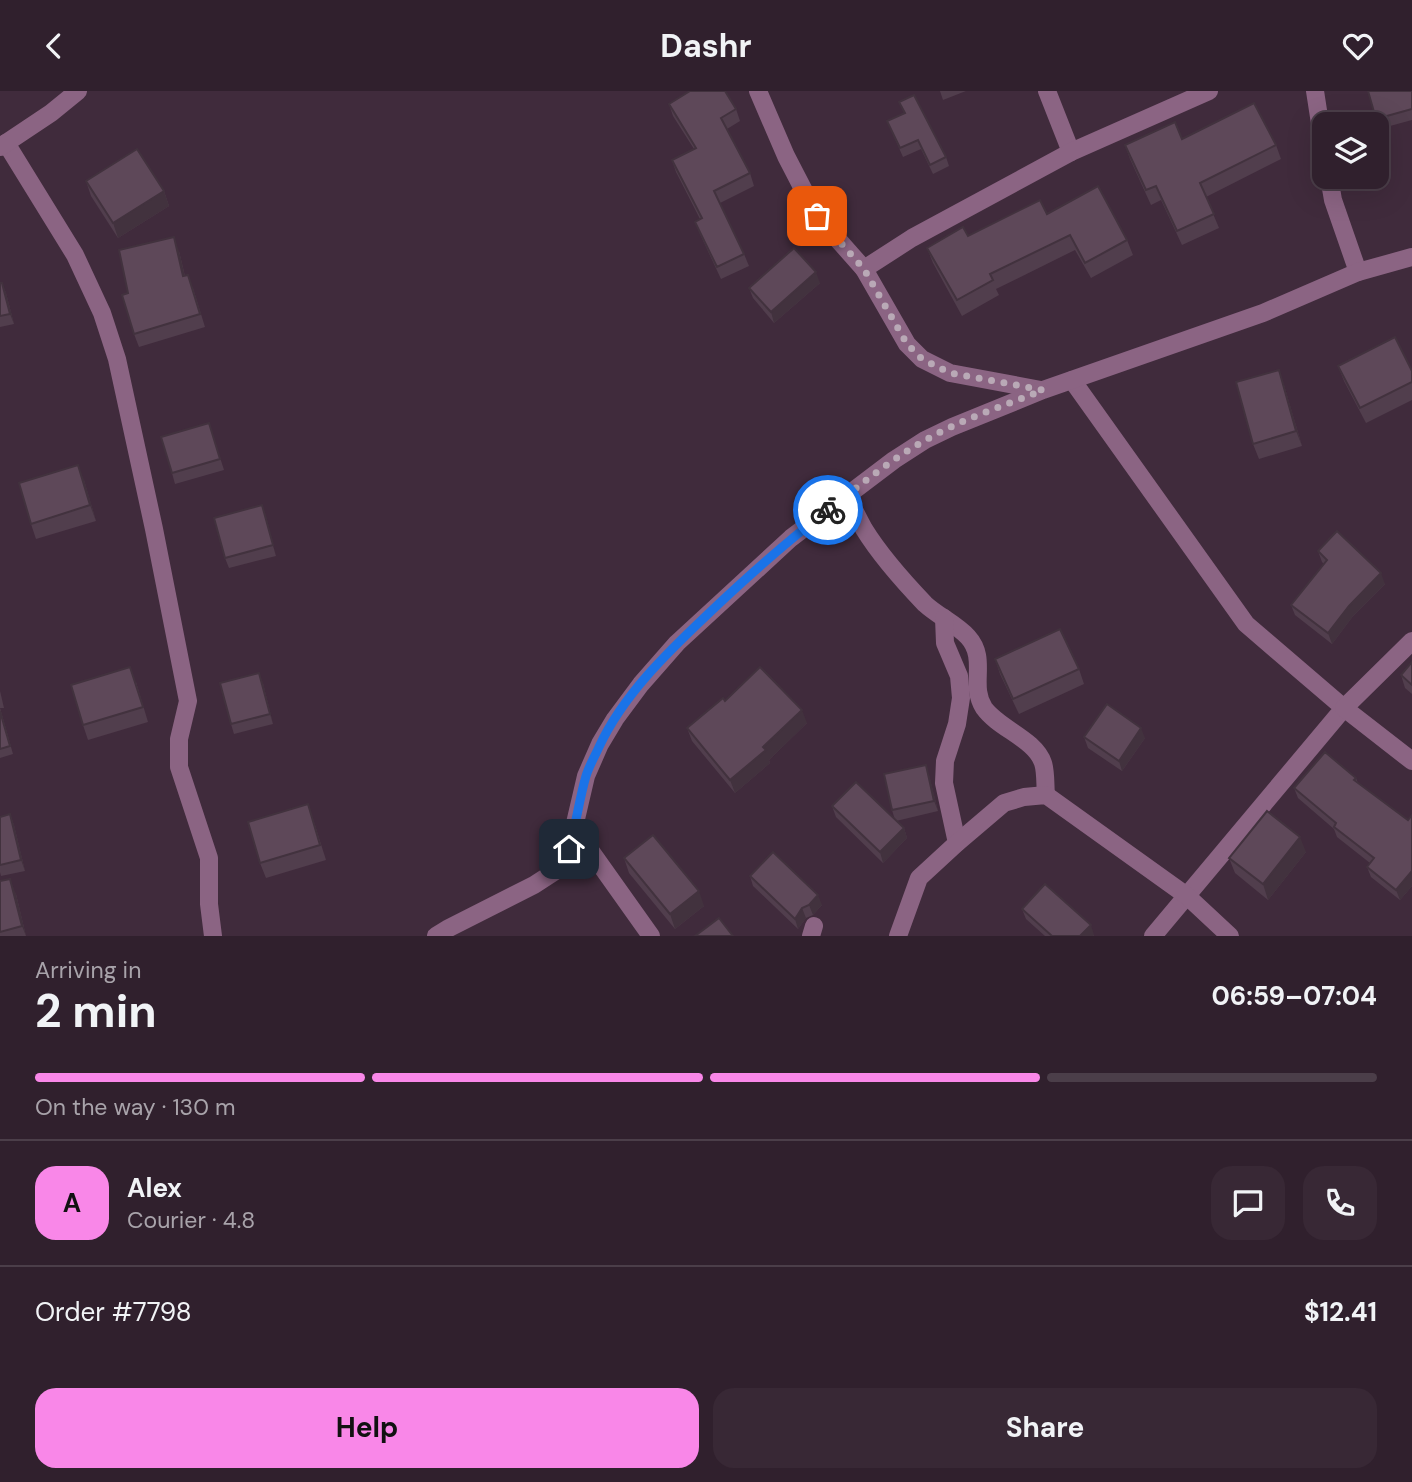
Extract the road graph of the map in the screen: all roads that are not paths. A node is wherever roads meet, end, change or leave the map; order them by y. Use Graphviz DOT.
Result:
graph roads {
  1 [pos="78,91"];
  2 [pos="758,91"];
  3 [pos="1047,91"];
  4 [pos="1209,91"];
  5 [pos="1315,91"];
  6 [pos="1318,112"];
  7 [pos="3,145"];
  8 [pos="1071,152"];
  9 [pos="1331,189"];
  10 [pos="1412,257"];
  11 [pos="864,269"];
  12 [pos="1358,272"];
  13 [pos="1072,380"];
  14 [pos="1043,390"];
  15 [pos="847,495"];
  16 [pos="944,618"];
  17 [pos="1412,642"];
  18 [pos="1344,708"];
  19 [pos="1412,761"];
  20 [pos="1046,795"];
  21 [pos="575,828"];
  22 [pos="957,843"];
  23 [pos="1187,896"];
  24 [pos="213,936"];
  25 [pos="436,936"];
  26 [pos="652,936"];
  27 [pos="898,936"];
  28 [pos="1153,936"];
  29 [pos="1230,936"];
  1 -- 7 [label="street"];
  2 -- 11 [label="street"];
  3 -- 8 [label="street"];
  4 -- 8 [label="street"];
  5 -- 6 [label="street"];
  7 -- 24 [label="street"];
  8 -- 11 [label="street"];
  9 -- 12 [label="street"];
  10 -- 12 [label="street"];
  11 -- 14 [label="street"];
  12 -- 13 [label="street"];
  13 -- 14 [label="street"];
  13 -- 18 [label="street"];
  14 -- 15 [label="street"];
  15 -- 16 [label="street"];
  15 -- 21 [label="street"];
  16 -- 20 [label="street"];
  16 -- 22 [label="street"];
  17 -- 18 [label="street"];
  18 -- 19 [label="street"];
  18 -- 23 [label="street"];
  20 -- 22 [label="street"];
  20 -- 23 [label="street"];
  21 -- 25 [label="street"];
  21 -- 26 [label="street"];
  22 -- 27 [label="street"];
  23 -- 28 [label="street"];
  23 -- 29 [label="street"];
}
